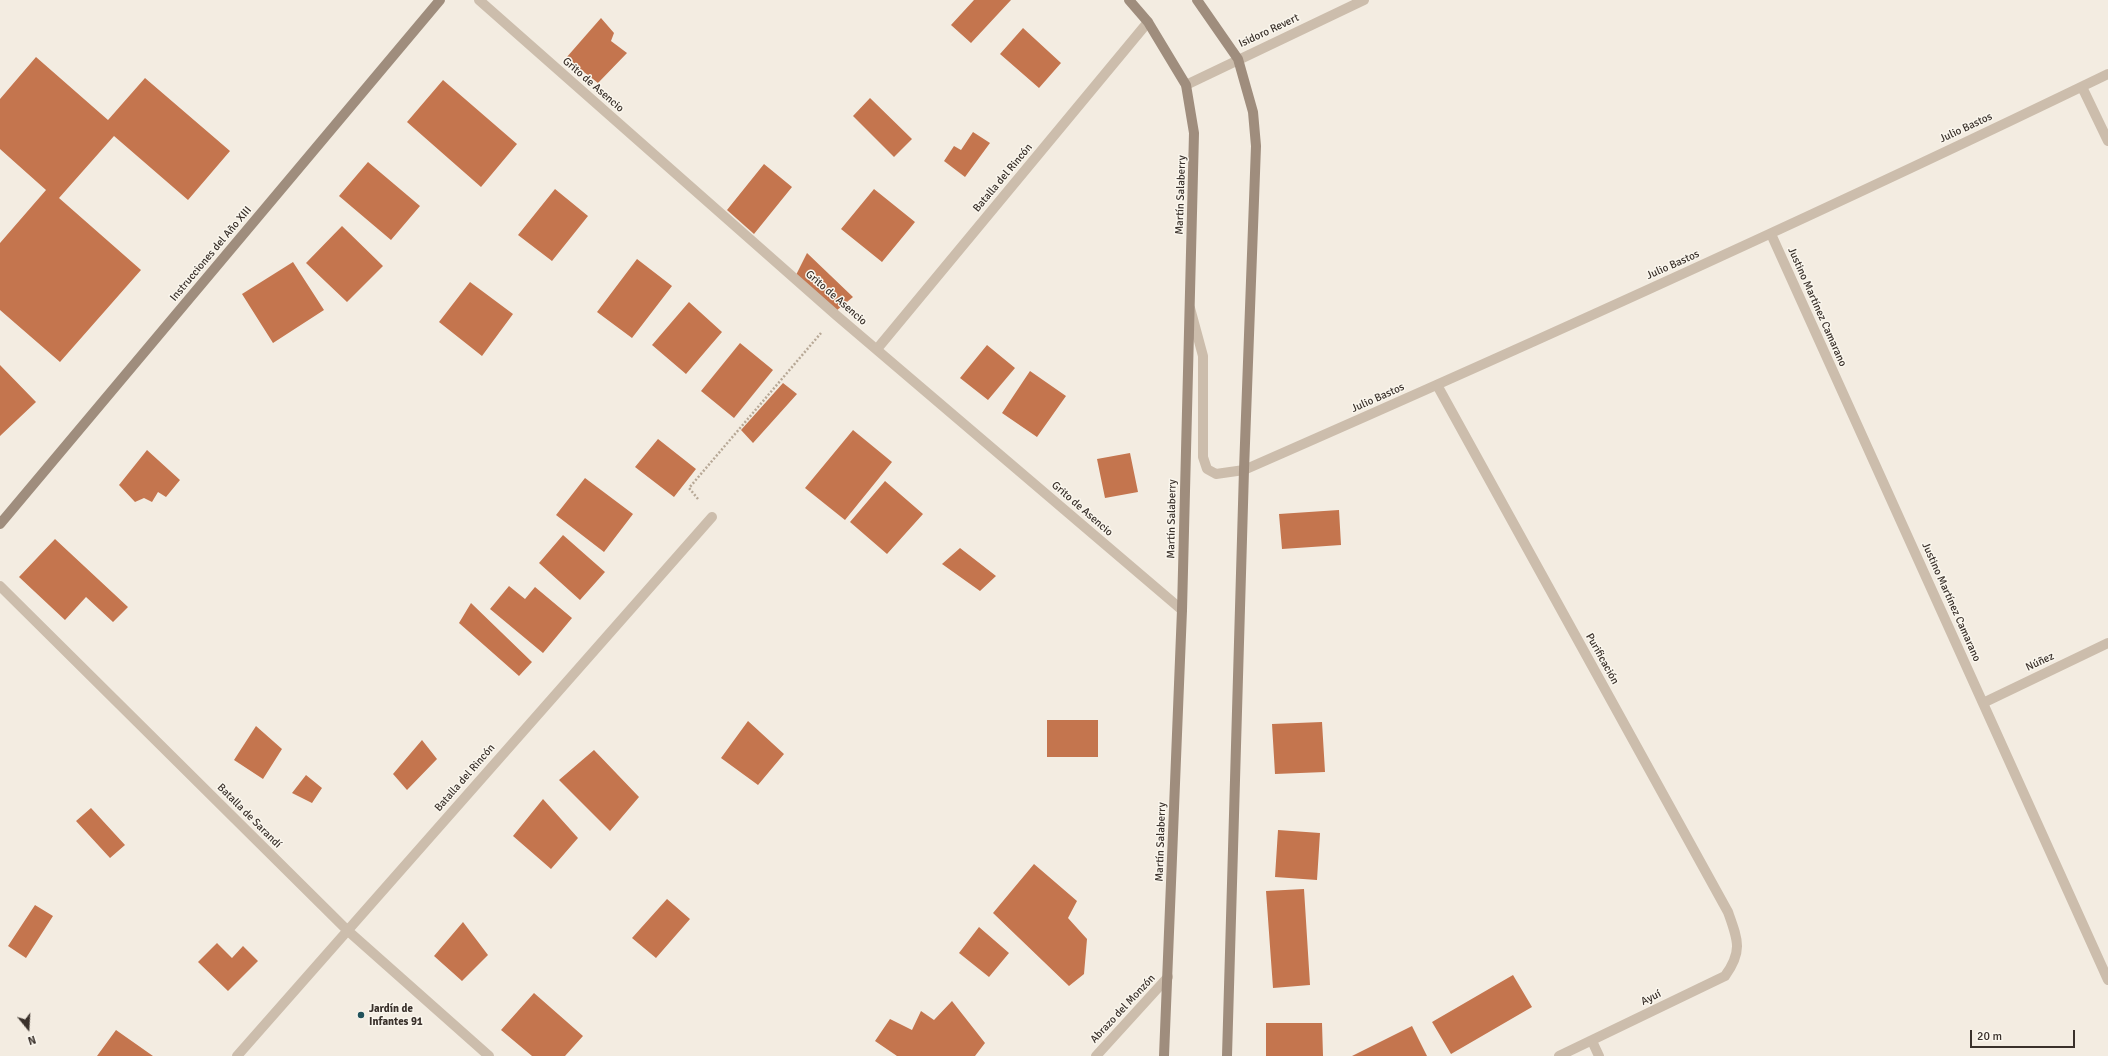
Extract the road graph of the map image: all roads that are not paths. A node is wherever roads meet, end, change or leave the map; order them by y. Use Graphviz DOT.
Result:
graph roads {
  1 [pos="440,0"];
  2 [pos="479,0"];
  3 [pos="1129,0"];
  4 [pos="1197,0"];
  5 [pos="1364,0"];
  6 [pos="1148,22"];
  7 [pos="1238,59"];
  8 [pos="2108,74"];
  9 [pos="1186,85"];
  10 [pos="2082,87"];
  11 [pos="2108,141"];
  12 [pos="1771,234"];
  13 [pos="1189,305"];
  14 [pos="877,349"];
  15 [pos="1437,385"];
  16 [pos="1244,470"];
  17 [pos="712,517"];
  18 [pos="0,524"];
  19 [pos="0,586"];
  20 [pos="1182,610"];
  21 [pos="2108,643"];
  22 [pos="1983,703"];
  23 [pos="347,930"];
  24 [pos="1738,947"];
  25 [pos="1168,977"];
  26 [pos="2108,980"];
  27 [pos="1592,1041"];
  28 [pos="237,1056"];
  29 [pos="489,1056"];
  30 [pos="1096,1056"];
  31 [pos="1164,1056"];
  32 [pos="1227,1056"];
  33 [pos="1560,1056"];
  34 [pos="1599,1056"];
  1 -- 18 [label="street, Instrucciones del Año XIII"];
  2 -- 14 [label="street, Grito de Asencio"];
  3 -- 6 [label="street, Martín Salaberry"];
  4 -- 7 [label="street"];
  5 -- 7 [label="street, Isidoro Revert"];
  6 -- 9 [label="street, Martín Salaberry"];
  6 -- 14 [label="street, Batalla del Rincón"];
  7 -- 9 [label="street, Isidoro Revert"];
  7 -- 16 [label="street"];
  8 -- 10 [label="street, Julio Bastos"];
  9 -- 13 [label="street, Martín Salaberry"];
  10 -- 11 [label="street"];
  10 -- 12 [label="street, Julio Bastos"];
  12 -- 15 [label="street, Julio Bastos"];
  12 -- 22 [label="street, Justino Martínez Camarano"];
  13 -- 16 [label="street, Julio Bastos"];
  13 -- 20 [label="street, Martín Salaberry"];
  14 -- 20 [label="street, Grito de Asencio"];
  15 -- 16 [label="street, Julio Bastos"];
  15 -- 24 [label="street, Purificación"];
  16 -- 32 [label="street"];
  17 -- 23 [label="street, Batalla del Rincón"];
  19 -- 23 [label="street, Batalla de Sarandí"];
  20 -- 25 [label="street, Martín Salaberry"];
  21 -- 22 [label="street, Núñez"];
  22 -- 26 [label="street, Justino Martínez Camarano"];
  23 -- 28 [label="street, Batalla del Rincón"];
  23 -- 29 [label="street, Batalla de Sarandí"];
  24 -- 27 [label="street, Ayuí"];
  25 -- 30 [label="street, Abrazo del Monzón"];
  25 -- 31 [label="street, Martín Salaberry"];
  27 -- 33 [label="street, Ayuí"];
  27 -- 34 [label="street"];
}
